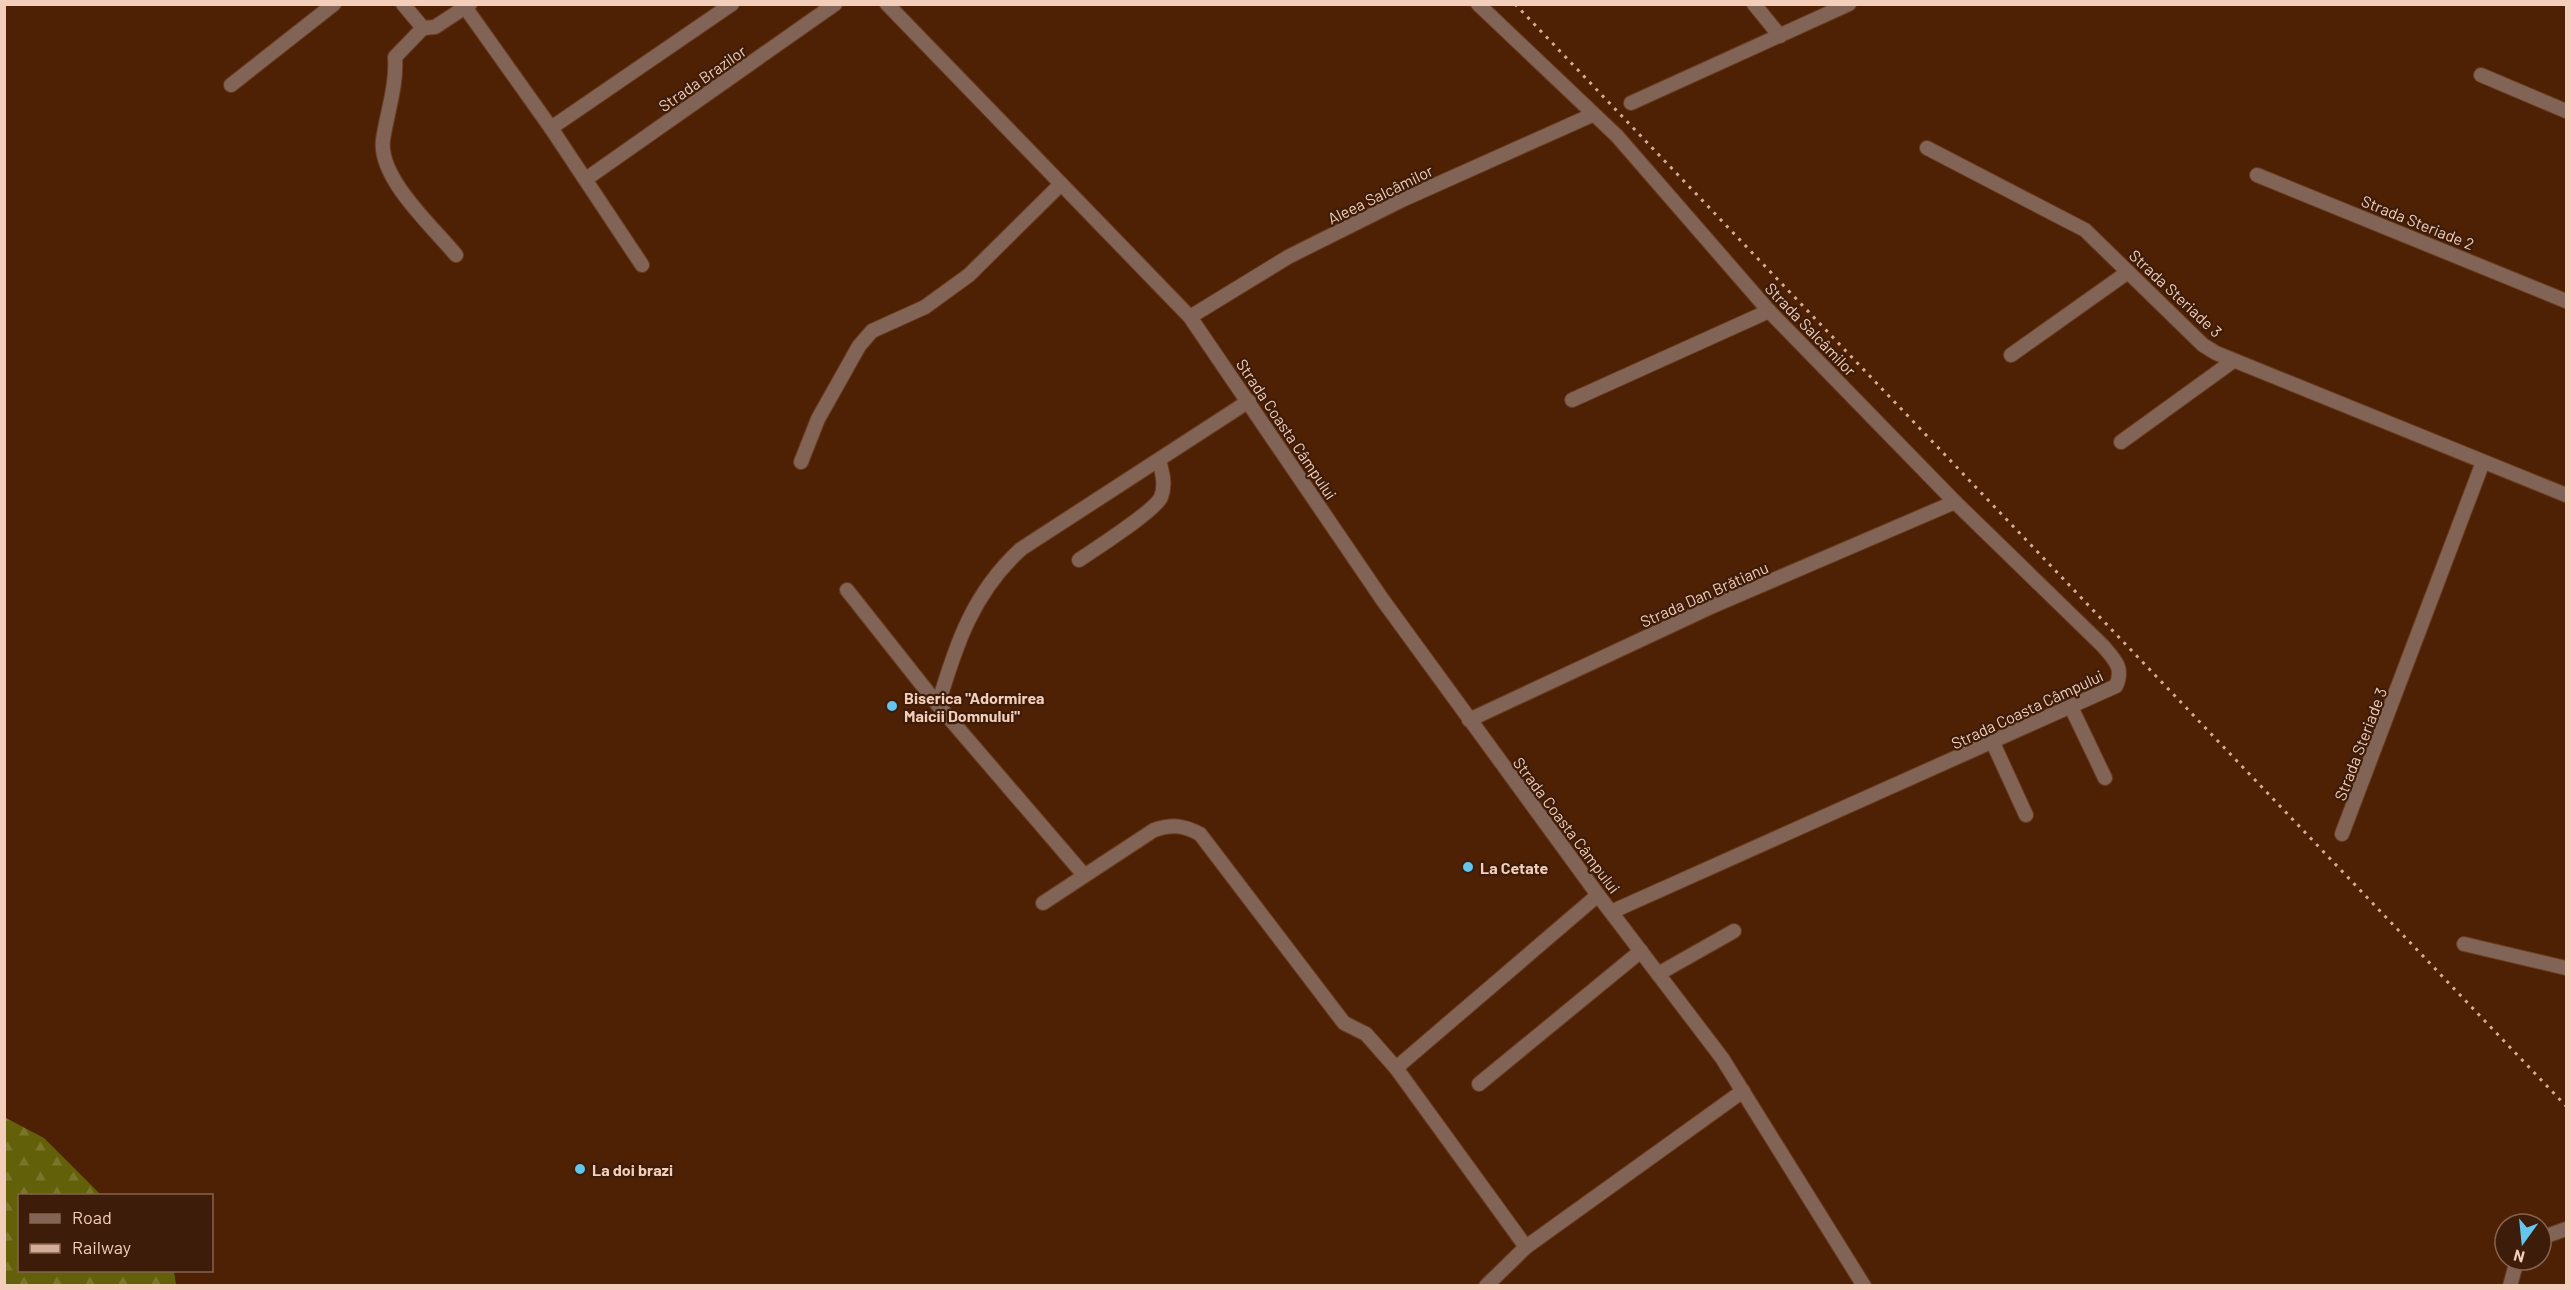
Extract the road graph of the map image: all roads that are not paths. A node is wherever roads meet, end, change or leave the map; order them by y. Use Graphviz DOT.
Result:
graph roads {
  1 [pos="334,4"];
  2 [pos="403,4"];
  3 [pos="732,4"];
  4 [pos="835,4"];
  5 [pos="887,4"];
  6 [pos="1478,4"];
  7 [pos="1754,4"];
  8 [pos="1849,4"];
  9 [pos="467,6"];
  10 [pos="423,28"];
  11 [pos="1780,36"];
  12 [pos="2481,75"];
  13 [pos="231,84"];
  14 [pos="1631,103"];
  15 [pos="2566,111"];
  16 [pos="1593,116"];
  17 [pos="551,128"];
  18 [pos="1927,148"];
  19 [pos="2257,175"];
  20 [pos="586,179"];
  21 [pos="1061,184"];
  22 [pos="456,255"];
  23 [pos="642,265"];
  24 [pos="2128,272"];
  25 [pos="2566,301"];
  26 [pos="1769,311"];
  27 [pos="1190,317"];
  28 [pos="2011,355"];
  29 [pos="2234,361"];
  30 [pos="1572,400"];
  31 [pos="1249,401"];
  32 [pos="2121,442"];
  33 [pos="1159,460"];
  34 [pos="801,462"];
  35 [pos="2483,462"];
  36 [pos="2566,495"];
  37 [pos="1955,502"];
  38 [pos="1079,560"];
  39 [pos="847,590"];
  40 [pos="2121,675"];
  41 [pos="938,705"];
  42 [pos="2071,707"];
  43 [pos="1469,720"];
  44 [pos="1993,743"];
  45 [pos="2105,778"];
  46 [pos="2026,815"];
  47 [pos="2342,834"];
  48 [pos="1084,875"];
  49 [pos="1598,895"];
  50 [pos="1043,903"];
  51 [pos="1611,912"];
  52 [pos="1734,931"];
  53 [pos="2464,944"];
  54 [pos="1641,951"];
  55 [pos="2566,968"];
  56 [pos="1658,974"];
  57 [pos="1396,1068"];
  58 [pos="1479,1084"];
  59 [pos="1743,1091"];
  60 [pos="1526,1247"];
  61 [pos="1486,1286"];
  62 [pos="1864,1286"];
  1 -- 13 [label="street"];
  2 -- 10 [label="street"];
  3 -- 17 [label="street"];
  4 -- 20 [label="street, Strada Brazilor"];
  5 -- 21 [label="street, Strada Coasta Câmpului"];
  6 -- 16 [label="street, Strada Salcâmilor"];
  7 -- 11 [label="street"];
  8 -- 11 [label="street"];
  9 -- 10 [label="street"];
  9 -- 17 [label="street"];
  10 -- 22 [label="street"];
  11 -- 14 [label="street"];
  12 -- 15 [label="street"];
  16 -- 26 [label="street, Strada Salcâmilor"];
  16 -- 27 [label="street, Aleea Salcâmilor"];
  17 -- 20 [label="street"];
  18 -- 24 [label="street, Strada Steriade 3"];
  19 -- 25 [label="street, Strada Steriade 2"];
  20 -- 23 [label="street"];
  21 -- 27 [label="street, Strada Coasta Câmpului"];
  21 -- 34 [label="street"];
  24 -- 28 [label="street"];
  24 -- 29 [label="street, Strada Steriade 3"];
  26 -- 30 [label="street"];
  26 -- 37 [label="street, Strada Salcâmilor"];
  27 -- 31 [label="street, Strada Coasta Câmpului"];
  29 -- 32 [label="street"];
  29 -- 35 [label="street, Strada Steriade 3"];
  31 -- 33 [label="street"];
  31 -- 43 [label="street, Strada Coasta Câmpului"];
  33 -- 38 [label="street"];
  33 -- 41 [label="street"];
  35 -- 36 [label="street, Strada Steriade 3"];
  35 -- 47 [label="street, Strada Steriade 3"];
  37 -- 40 [label="street, Strada Salcâmilor"];
  37 -- 43 [label="street, Strada Dan Brătianu"];
  39 -- 41 [label="street"];
  40 -- 42 [label="street, Strada Coasta Câmpului"];
  41 -- 48 [label="street"];
  42 -- 44 [label="street, Strada Coasta Câmpului"];
  42 -- 45 [label="street"];
  43 -- 49 [label="street, Strada Coasta Câmpului"];
  44 -- 46 [label="street"];
  44 -- 51 [label="street, Strada Coasta Câmpului"];
  48 -- 50 [label="street"];
  48 -- 57 [label="street"];
  49 -- 51 [label="street, Strada Coasta Câmpului"];
  49 -- 57 [label="street"];
  51 -- 54 [label="street, Strada Coasta Câmpului"];
  52 -- 56 [label="street"];
  53 -- 55 [label="street"];
  54 -- 56 [label="street, Strada Coasta Câmpului"];
  54 -- 58 [label="street"];
  56 -- 59 [label="street, Strada Coasta Câmpului"];
  57 -- 60 [label="street"];
  59 -- 60 [label="street"];
  59 -- 62 [label="street, Strada Coasta Câmpului"];
  60 -- 61 [label="street"];
}
